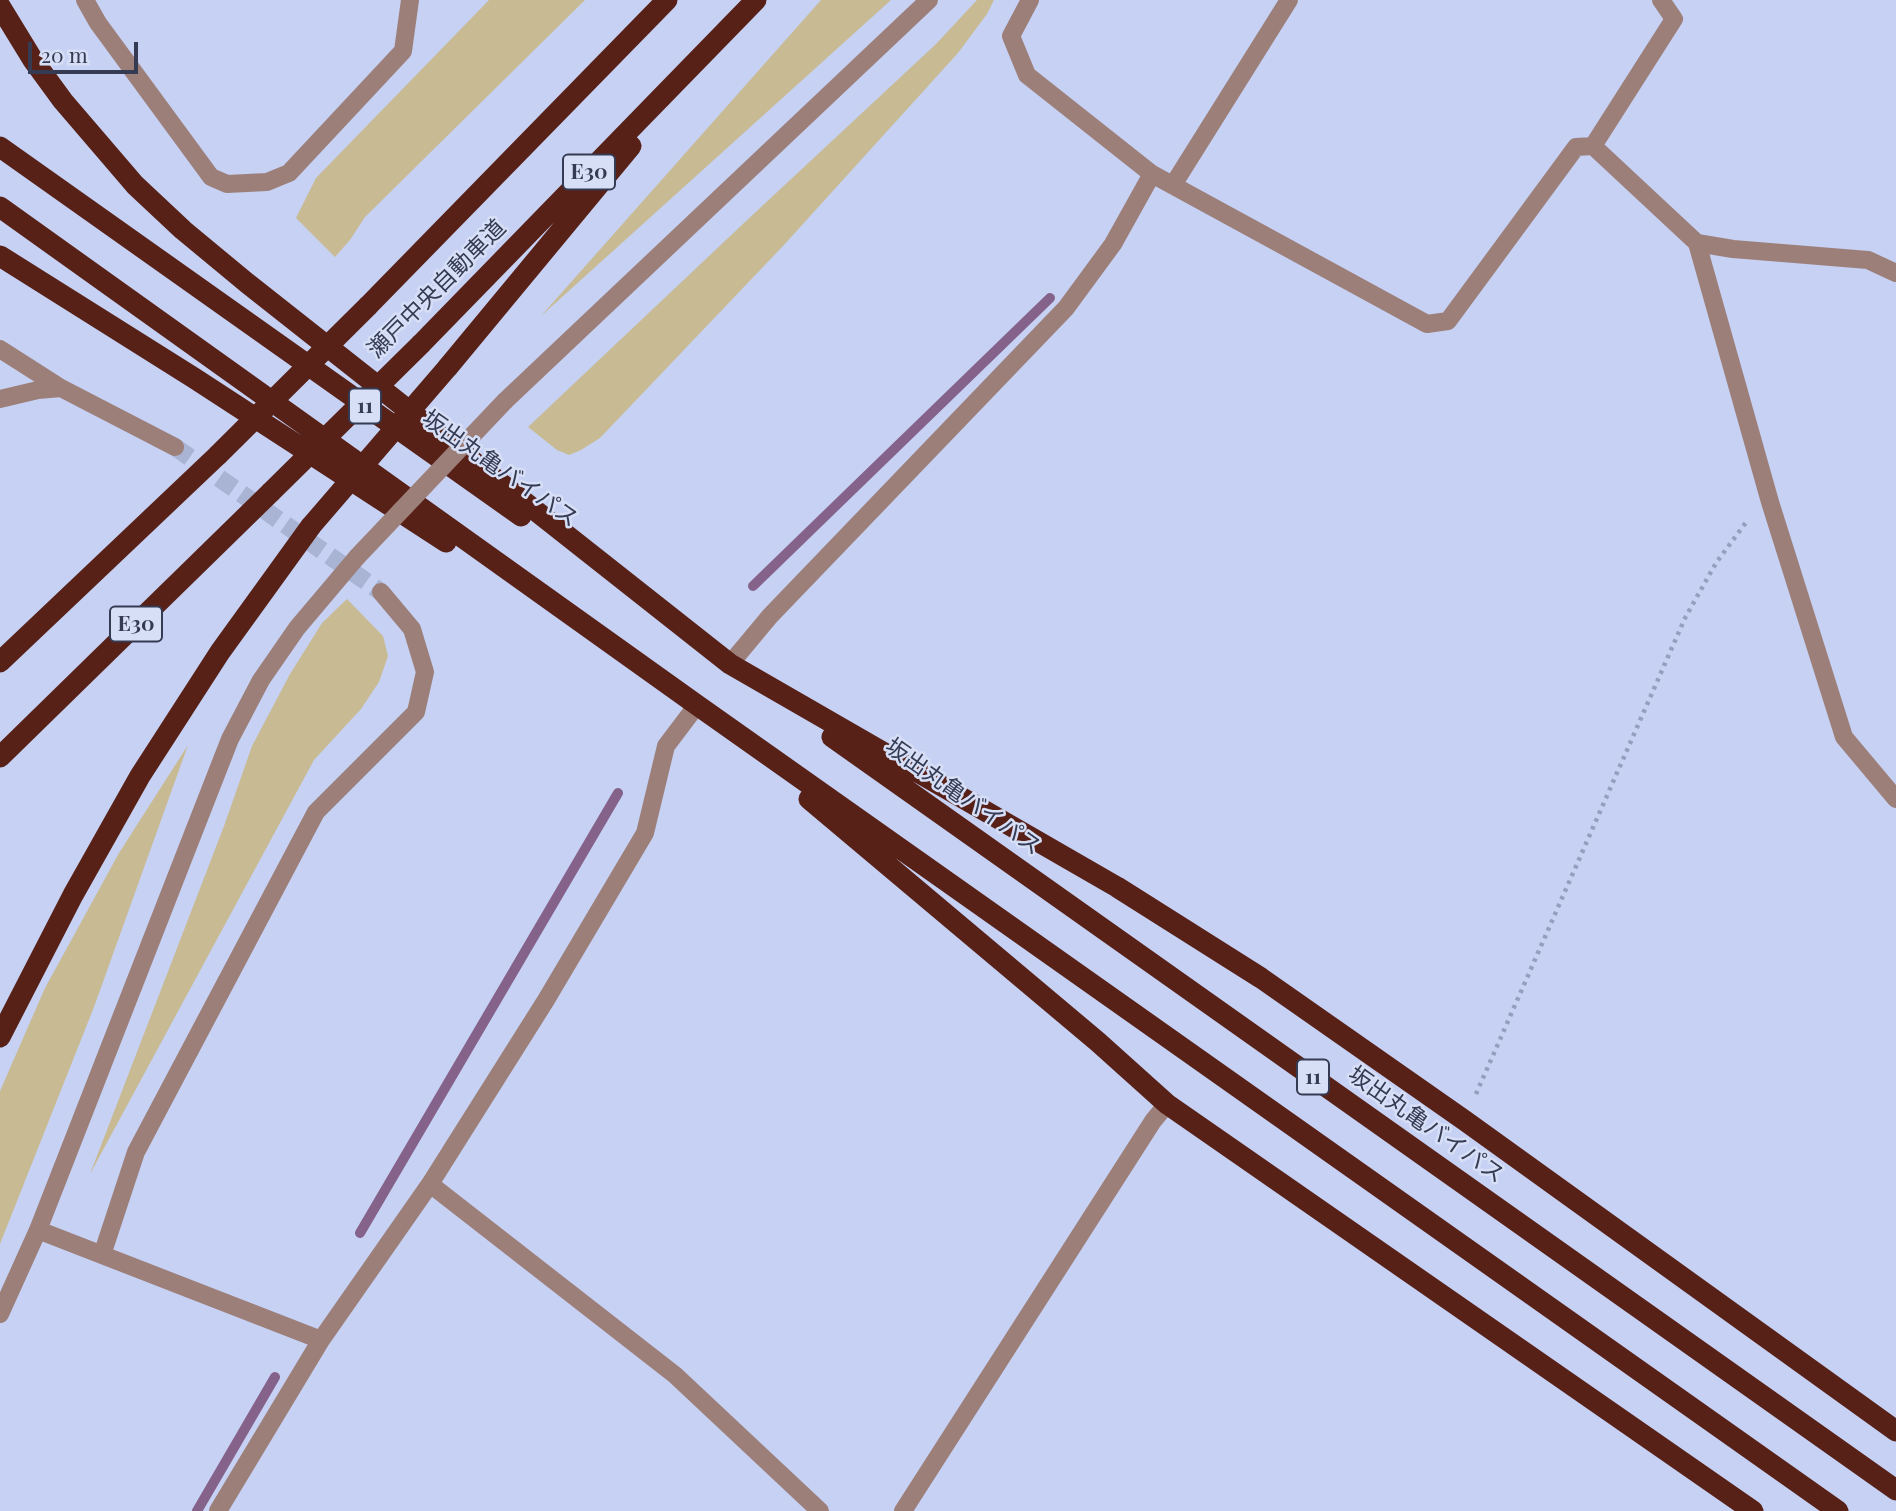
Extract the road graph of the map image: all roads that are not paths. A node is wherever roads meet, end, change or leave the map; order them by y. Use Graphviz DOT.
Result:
graph roads {
  1 [pos="85,0"];
  2 [pos="411,0"];
  3 [pos="667,0"];
  4 [pos="756,0"];
  5 [pos="929,0"];
  6 [pos="1030,0"];
  7 [pos="1289,0"];
  8 [pos="1661,0"];
  9 [pos="0,6"];
  10 [pos="730,26"];
  11 [pos="1593,146"];
  12 [pos="0,147"];
  13 [pos="1153,174"];
  14 [pos="1173,185"];
  15 [pos="0,207"];
  16 [pos="1697,243"];
  17 [pos="0,256"];
  18 [pos="1896,273"];
  19 [pos="0,349"];
  20 [pos="61,388"];
  21 [pos="0,399"];
  22 [pos="175,447"];
  23 [pos="381,592"];
  24 [pos="0,662"];
  25 [pos="730,664"];
  26 [pos="697,705"];
  27 [pos="0,757"];
  28 [pos="1896,799"];
  29 [pos="0,1037"];
  30 [pos="1167,1104"];
  31 [pos="430,1184"];
  32 [pos="38,1230"];
  33 [pos="102,1255"];
  34 [pos="0,1314"];
  35 [pos="321,1340"];
  36 [pos="1896,1431"];
  37 [pos="1896,1490"];
  38 [pos="218,1511"];
  39 [pos="820,1511"];
  40 [pos="903,1511"];
  41 [pos="1753,1511"];
  42 [pos="1838,1511"];
  1 -- 2 [label="street"];
  3 -- 24 [label="highway, 瀬戸中央自動車道 / E30, bridge"];
  4 -- 10 [label="highway, 瀬戸中央自動車道 / E30"];
  5 -- 32 [label="street, bridge"];
  6 -- 13 [label="street"];
  7 -- 14 [label="street"];
  8 -- 11 [label="street"];
  9 -- 25 [label="highway"];
  10 -- 27 [label="highway, 瀬戸中央自動車道 / E30, bridge"];
  10 -- 29 [label="highway, bridge"];
  11 -- 14 [label="street"];
  11 -- 16 [label="street"];
  12 -- 25 [label="highway, 坂出丸亀バイパス / 11"];
  13 -- 14 [label="street"];
  13 -- 25 [label="street"];
  15 -- 26 [label="highway, 11"];
  16 -- 18 [label="street"];
  16 -- 28 [label="street"];
  17 -- 26 [label="highway"];
  19 -- 20 [label="street"];
  20 -- 21 [label="street"];
  20 -- 22 [label="street"];
  23 -- 33 [label="street"];
  25 -- 36 [label="highway, 11"];
  25 -- 37 [label="highway, 坂出丸亀バイパス / 11"];
  26 -- 30 [label="highway, 11"];
  26 -- 31 [label="street"];
  26 -- 42 [label="highway, 11"];
  30 -- 40 [label="street"];
  30 -- 41 [label="highway, 11"];
  31 -- 35 [label="street"];
  31 -- 39 [label="street"];
  32 -- 33 [label="street"];
  32 -- 34 [label="street"];
  33 -- 35 [label="street"];
  35 -- 38 [label="street"];
}
